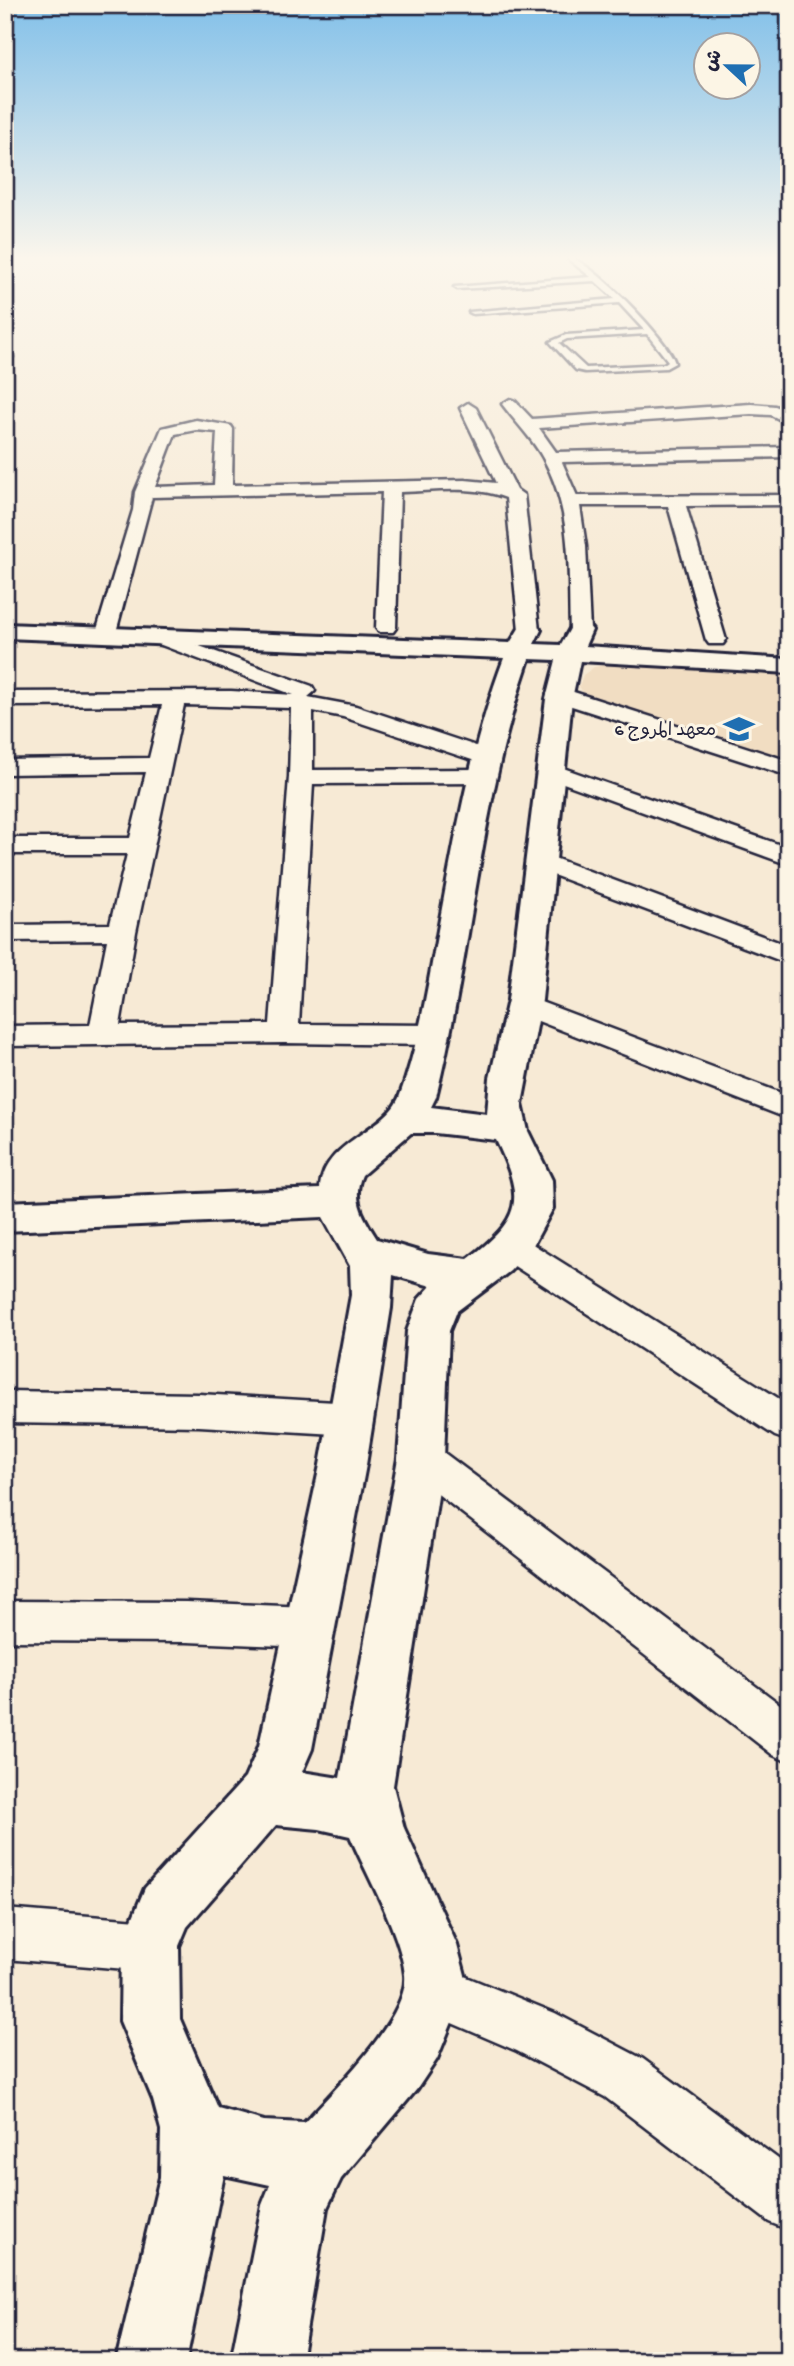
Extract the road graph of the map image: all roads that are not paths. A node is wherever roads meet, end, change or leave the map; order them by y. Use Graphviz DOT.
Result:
graph roads {
  1 [pos="577,366"];
  2 [pos="658,366"];
  3 [pos="509,404"];
  4 [pos="468,408"];
  5 [pos="789,419"];
  6 [pos="529,424"];
  7 [pos="788,454"];
  8 [pos="551,457"];
  9 [pos="391,487"];
  10 [pos="223,490"];
  11 [pos="508,490"];
  12 [pos="144,492"];
  13 [pos="789,500"];
  14 [pos="571,501"];
  15 [pos="676,502"];
  16 [pos="386,628"];
  17 [pos="5,629"];
  18 [pos="107,631"];
  19 [pos="163,639"];
  20 [pos="524,640"];
  21 [pos="716,640"];
  22 [pos="789,646"];
  23 [pos="569,659"];
  24 [pos="789,666"];
  25 [pos="5,699"];
  26 [pos="174,699"];
  27 [pos="302,702"];
  28 [pos="348,710"];
  29 [pos="159,765"];
  30 [pos="484,766"];
  31 [pos="5,767"];
  32 [pos="789,769"];
  33 [pos="552,771"];
  34 [pos="301,777"];
  35 [pos="5,846"];
  36 [pos="141,846"];
  37 [pos="789,857"];
  38 [pos="541,861"];
  39 [pos="122,932"];
  40 [pos="5,933"];
  41 [pos="789,956"];
  42 [pos="524,1005"];
  43 [pos="284,1033"];
  44 [pos="5,1035"];
  45 [pos="103,1035"];
  46 [pos="433,1035"];
  47 [pos="789,1108"];
  48 [pos="401,1120"];
  49 [pos="507,1129"];
  50 [pos="338,1202"];
  51 [pos="5,1217"];
  52 [pos="511,1247"];
  53 [pos="366,1251"];
  54 [pos="473,1275"];
  55 [pos="5,1407"];
  56 [pos="352,1419"];
  57 [pos="789,1425"];
  58 [pos="421,1458"];
  59 [pos="5,1621"];
  60 [pos="309,1627"];
  61 [pos="789,1739"];
  62 [pos="264,1797"];
  63 [pos="372,1815"];
  64 [pos="5,1934"];
  65 [pos="150,1946"];
  66 [pos="435,1990"];
  67 [pos="193,2130"];
  68 [pos="318,2156"];
  69 [pos="789,2202"];
  70 [pos="150,2361"];
  71 [pos="266,2361"];
  1 -- 2 [label="lane"];
  3 -- 6 [label="street"];
  4 -- 11 [label="street"];
  5 -- 6 [label="street"];
  6 -- 8 [label="street"];
  7 -- 8 [label="street"];
  8 -- 14 [label="street"];
  9 -- 10 [label="street"];
  9 -- 11 [label="street"];
  9 -- 16 [label="street"];
  10 -- 12 [label="street"];
  10 -- 12 [label="street"];
  11 -- 20 [label="street"];
  12 -- 18 [label="street"];
  13 -- 15 [label="street"];
  14 -- 15 [label="street"];
  14 -- 23 [label="street"];
  15 -- 21 [label="street"];
  16 -- 18 [label="street"];
  16 -- 20 [label="street"];
  17 -- 18 [label="street"];
  18 -- 19 [label="street"];
  19 -- 20 [label="street"];
  19 -- 28 [label="street"];
  20 -- 23 [label="street"];
  20 -- 30 [label="street"];
  21 -- 22 [label="street"];
  21 -- 23 [label="street"];
  23 -- 24 [label="street"];
  23 -- 32 [label="street"];
  23 -- 33 [label="street"];
  25 -- 26 [label="street"];
  26 -- 27 [label="street"];
  26 -- 29 [label="street"];
  27 -- 28 [label="street"];
  27 -- 34 [label="street"];
  28 -- 30 [label="street"];
  29 -- 31 [label="street"];
  29 -- 36 [label="street"];
  30 -- 34 [label="street"];
  30 -- 46 [label="street"];
  33 -- 37 [label="street"];
  33 -- 38 [label="street"];
  34 -- 43 [label="street"];
  35 -- 36 [label="street"];
  36 -- 39 [label="street"];
  38 -- 41 [label="street"];
  38 -- 42 [label="street"];
  39 -- 40 [label="street"];
  39 -- 45 [label="street"];
  42 -- 47 [label="street"];
  42 -- 49 [label="street"];
  43 -- 45 [label="street"];
  43 -- 46 [label="street"];
  44 -- 45 [label="street"];
  46 -- 48 [label="street"];
  48 -- 49 [label="street"];
  48 -- 50 [label="street"];
  49 -- 52 [label="street"];
  50 -- 51 [label="street"];
  50 -- 53 [label="street"];
  52 -- 54 [label="street"];
  52 -- 57 [label="street"];
  53 -- 54 [label="street"];
  53 -- 56 [label="street"];
  54 -- 58 [label="street"];
  55 -- 56 [label="street"];
  56 -- 60 [label="street"];
  58 -- 61 [label="street"];
  58 -- 63 [label="street"];
  59 -- 60 [label="street"];
  60 -- 62 [label="street"];
  62 -- 63 [label="street"];
  62 -- 65 [label="street"];
  63 -- 66 [label="street"];
  64 -- 65 [label="street"];
  65 -- 67 [label="street"];
  66 -- 68 [label="street"];
  66 -- 69 [label="street"];
  67 -- 68 [label="street"];
  67 -- 70 [label="street"];
  68 -- 71 [label="street"];
}
